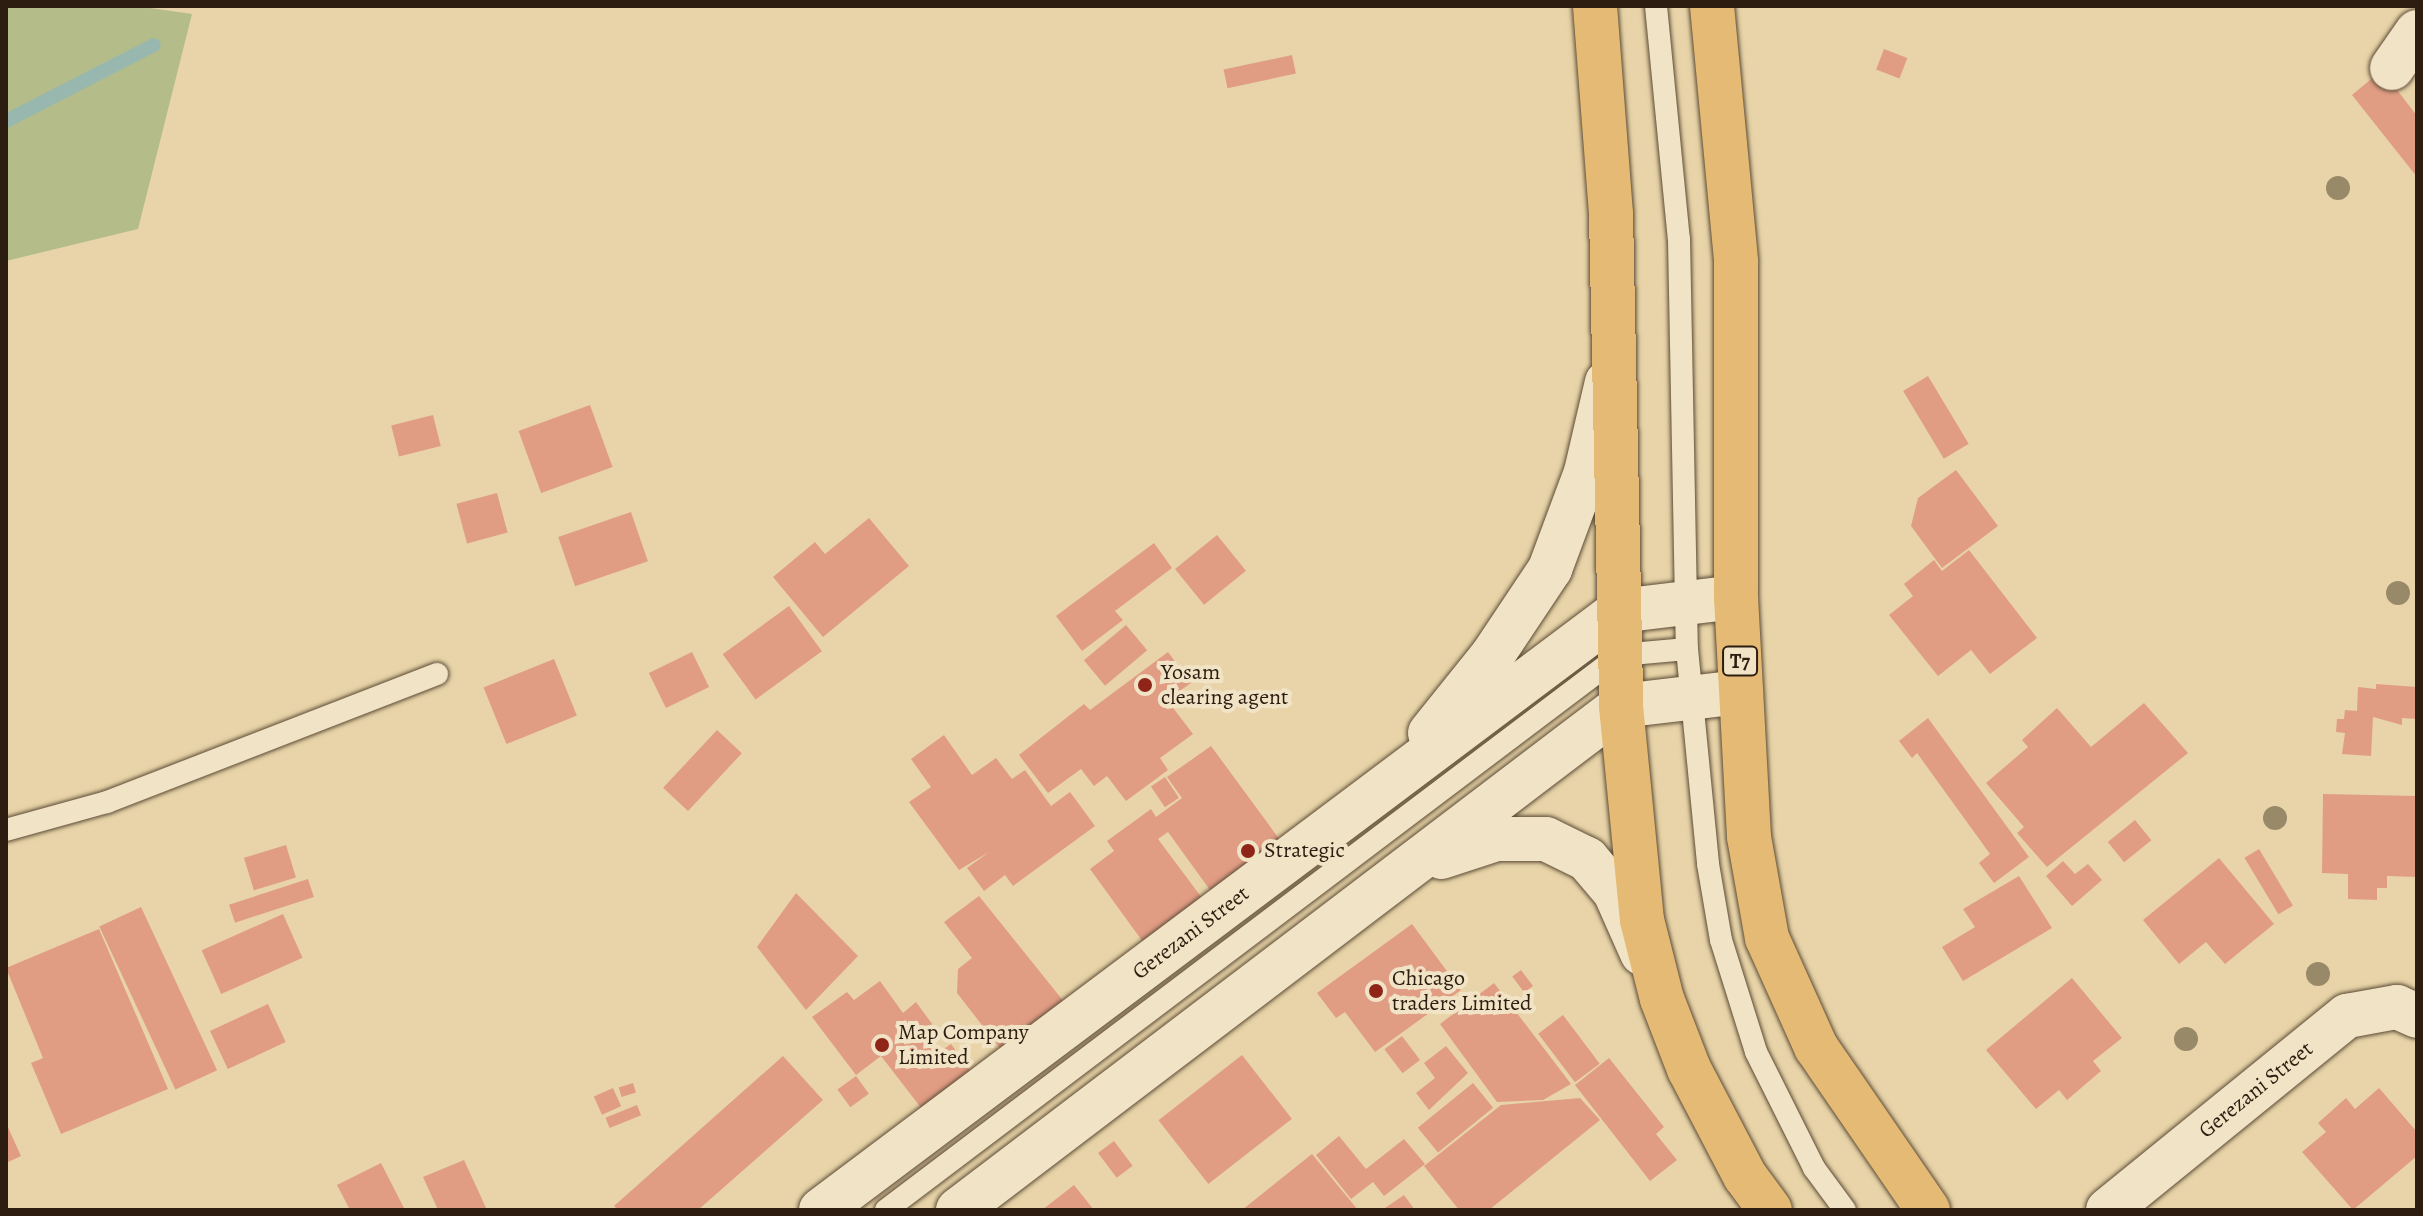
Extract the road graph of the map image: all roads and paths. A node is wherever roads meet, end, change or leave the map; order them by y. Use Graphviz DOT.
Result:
graph roads {
  1 [pos="1595,6"];
  2 [pos="1656,6"];
  3 [pos="1712,6"];
  4 [pos="2417,32"];
  5 [pos="2392,68"];
  6 [pos="1611,363"];
  7 [pos="1736,597"];
  8 [pos="1686,603"];
  9 [pos="1619,611"];
  10 [pos="1687,649"];
  11 [pos="1620,655"];
  12 [pos="437,674"];
  13 [pos="1741,692"];
  14 [pos="1691,697"];
  15 [pos="1621,706"];
  16 [pos="1388,784"];
  17 [pos="6,830"];
  18 [pos="1410,867"];
  19 [pos="1662,999"];
  20 [pos="2417,1016"];
  21 [pos="821,1210"];
  22 [pos="886,1210"];
  23 [pos="958,1210"];
  24 [pos="1770,1210"];
  25 [pos="1845,1210"];
  26 [pos="1928,1210"];
  27 [pos="2108,1210"];
  1 -- 6 [label="highway"];
  2 -- 8 [label="lane"];
  3 -- 7 [label="highway, T7"];
  4 -- 5 [label="main road"];
  6 -- 9 [label="highway"];
  6 -- 16 [label="main road"];
  7 -- 8 [label="main road"];
  7 -- 13 [label="highway, T7"];
  8 -- 9 [label="main road"];
  8 -- 10 [label="lane"];
  9 -- 11 [label="highway"];
  9 -- 16 [label="main road, Gerezani Street"];
  10 -- 11 [label="lane"];
  10 -- 14 [label="lane"];
  11 -- 15 [label="highway"];
  11 -- 22 [label="lane"];
  12 -- 17 [label="lane"];
  13 -- 14 [label="main road, T7"];
  13 -- 26 [label="highway, T7"];
  14 -- 15 [label="main road, T7"];
  14 -- 25 [label="lane"];
  15 -- 18 [label="main road"];
  15 -- 19 [label="highway"];
  16 -- 21 [label="main road, Gerezani Street"];
  18 -- 19 [label="main road"];
  18 -- 23 [label="main road"];
  19 -- 24 [label="highway"];
  20 -- 27 [label="main road, Gerezani Street"];
}
